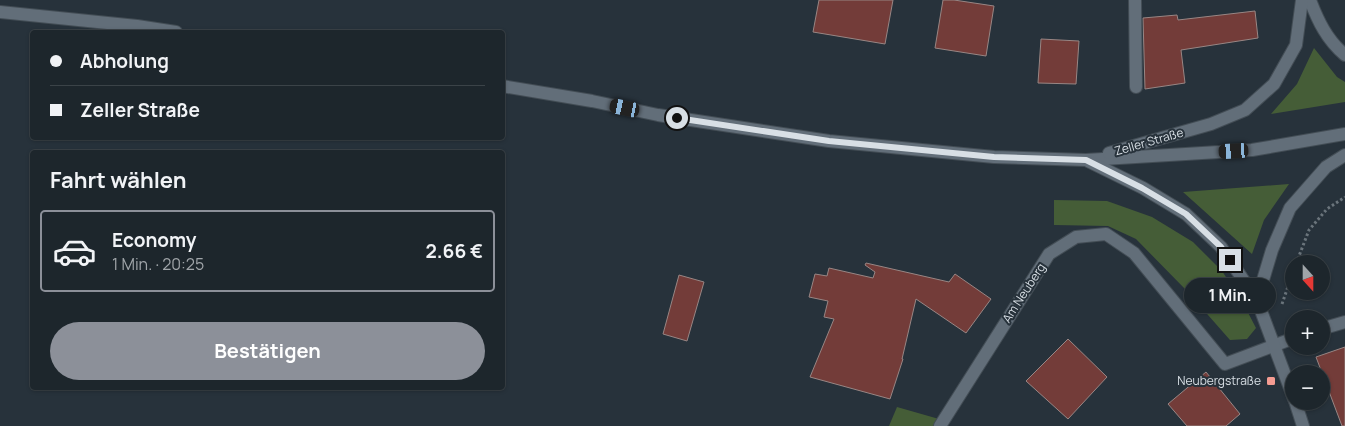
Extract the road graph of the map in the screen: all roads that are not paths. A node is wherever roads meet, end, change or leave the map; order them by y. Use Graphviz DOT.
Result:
graph roads {
  1 [pos="1135,0"];
  2 [pos="1302,0"];
  3 [pos="1310,0"];
  4 [pos="0,12"];
  5 [pos="163,30"];
  6 [pos="1345,56"];
  7 [pos="505,86"];
  8 [pos="1136,87"];
  9 [pos="1345,134"];
  10 [pos="1345,155"];
  11 [pos="1086,160"];
  12 [pos="1257,300"];
  13 [pos="1345,322"];
  14 [pos="1330,326"];
  15 [pos="1285,341"];
  16 [pos="1273,346"];
  17 [pos="1285,377"];
  18 [pos="1297,410"];
  19 [pos="940,426"];
  20 [pos="1303,426"];
  1 -- 8 [label="main road"];
  2 -- 11 [label="main road, Zeller Straße"];
  3 -- 6 [label="main road"];
  4 -- 5 [label="main road"];
  7 -- 11 [label="main road"];
  9 -- 11 [label="main road"];
  10 -- 12 [label="main road"];
  11 -- 12 [label="main road, Zeller Straße"];
  12 -- 16 [label="main road, Zeller Straße"];
  13 -- 14 [label="main road"];
  15 -- 16 [label="main road"];
  16 -- 17 [label="main road, Zeller Straße"];
  16 -- 19 [label="main road, Am Neuberg"];
  18 -- 20 [label="main road, Zeller Straße"];
}
